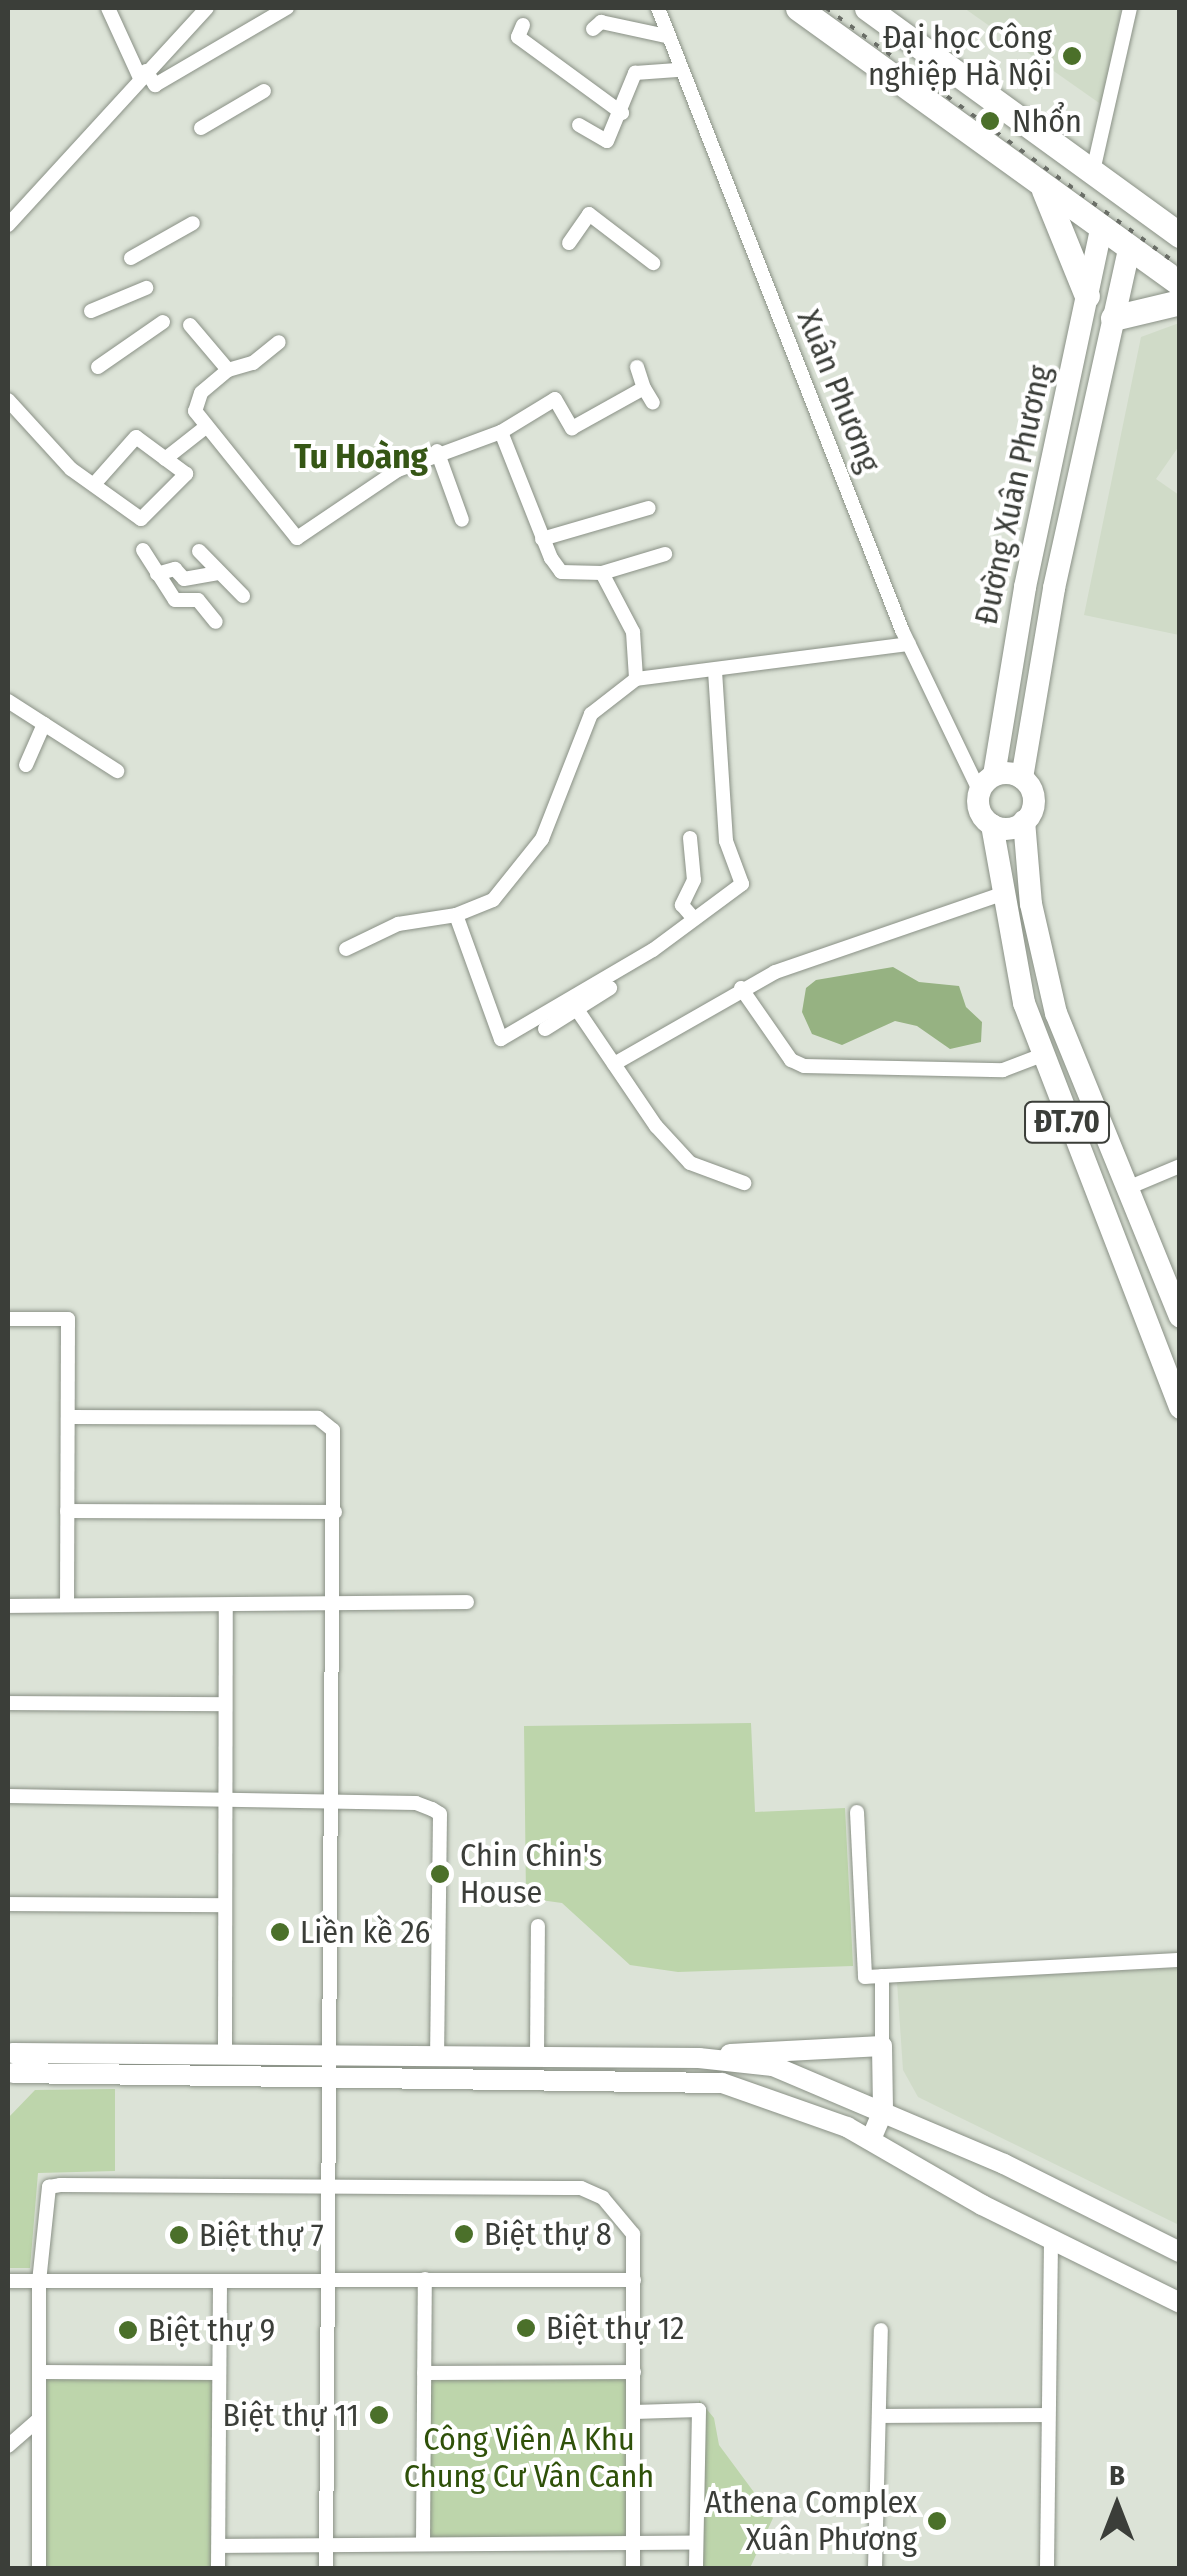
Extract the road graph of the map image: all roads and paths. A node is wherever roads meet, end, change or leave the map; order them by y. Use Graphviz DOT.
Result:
graph roads {
  1 [pos="108,8"];
  2 [pos="207,8"];
  3 [pos="287,8"];
  4 [pos="658,8"];
  5 [pos="798,8"];
  6 [pos="867,8"];
  7 [pos="1130,8"];
  8 [pos="523,25"];
  9 [pos="593,30"];
  10 [pos="666,36"];
  11 [pos="677,70"];
  12 [pos="143,74"];
  13 [pos="264,92"];
  14 [pos="622,114"];
  15 [pos="579,124"];
  16 [pos="201,128"];
  17 [pos="1102,178"];
  18 [pos="1042,186"];
  19 [pos="1138,205"];
  20 [pos="193,223"];
  21 [pos="8,225"];
  22 [pos="1102,230"];
  23 [pos="1180,235"];
  24 [pos="569,243"];
  25 [pos="1129,249"];
  26 [pos="131,258"];
  27 [pos="654,264"];
  28 [pos="1180,284"];
  29 [pos="146,288"];
  30 [pos="1087,296"];
  31 [pos="1180,302"];
  32 [pos="91,311"];
  33 [pos="1113,318"];
  34 [pos="163,322"];
  35 [pos="190,325"];
  36 [pos="279,342"];
  37 [pos="98,367"];
  38 [pos="637,367"];
  39 [pos="228,370"];
  40 [pos="644,388"];
  41 [pos="8,400"];
  42 [pos="652,403"];
  43 [pos="207,426"];
  44 [pos="501,432"];
  45 [pos="437,450"];
  46 [pos="165,459"];
  47 [pos="96,482"];
  48 [pos="649,508"];
  49 [pos="462,520"];
  50 [pos="542,539"];
  51 [pos="143,550"];
  52 [pos="199,551"];
  53 [pos="666,554"];
  54 [pos="219,573"];
  55 [pos="602,573"];
  56 [pos="157,574"];
  57 [pos="243,596"];
  58 [pos="216,622"];
  59 [pos="909,644"];
  60 [pos="715,670"];
  61 [pos="636,679"];
  62 [pos="8,701"];
  63 [pos="44,724"];
  64 [pos="26,764"];
  65 [pos="117,772"];
  66 [pos="1022,778"];
  67 [pos="987,784"];
  68 [pos="1024,821"];
  69 [pos="992,825"];
  70 [pos="690,838"];
  71 [pos="1002,894"];
  72 [pos="456,915"];
  73 [pos="694,920"];
  74 [pos="346,949"];
  75 [pos="610,988"];
  76 [pos="741,988"];
  77 [pos="576,1008"];
  78 [pos="545,1029"];
  79 [pos="1042,1055"];
  80 [pos="614,1064"];
  81 [pos="1180,1166"];
  82 [pos="744,1183"];
  83 [pos="1125,1188"];
  84 [pos="1180,1316"];
  85 [pos="8,1319"];
  86 [pos="1180,1408"];
  87 [pos="69,1417"];
  88 [pos="67,1511"];
  89 [pos="334,1512"];
  90 [pos="467,1602"];
  91 [pos="67,1605"];
  92 [pos="8,1606"];
  93 [pos="226,1607"];
  94 [pos="334,1607"];
  95 [pos="8,1703"];
  96 [pos="224,1704"];
  97 [pos="8,1796"];
  98 [pos="225,1799"];
  99 [pos="333,1802"];
  100 [pos="857,1812"];
  101 [pos="8,1904"];
  102 [pos="225,1905"];
  103 [pos="538,1926"];
  104 [pos="1180,1960"];
  105 [pos="882,1976"];
  106 [pos="882,2046"];
  107 [pos="225,2054"];
  108 [pos="437,2058"];
  109 [pos="537,2058"];
  110 [pos="698,2058"];
  111 [pos="10,2064"];
  112 [pos="328,2066"];
  113 [pos="882,2112"];
  114 [pos="870,2139"];
  115 [pos="326,2185"];
  116 [pos="1051,2239"];
  117 [pos="1180,2252"];
  118 [pos="425,2279"];
  119 [pos="220,2280"];
  120 [pos="634,2280"];
  121 [pos="8,2281"];
  122 [pos="38,2282"];
  123 [pos="326,2282"];
  124 [pos="1180,2303"];
  125 [pos="881,2330"];
  126 [pos="38,2372"];
  127 [pos="634,2372"];
  128 [pos="219,2373"];
  129 [pos="424,2373"];
  130 [pos="634,2412"];
  131 [pos="1046,2415"];
  132 [pos="880,2416"];
  133 [pos="39,2418"];
  134 [pos="8,2446"];
  135 [pos="423,2543"];
  136 [pos="696,2543"];
  137 [pos="326,2544"];
  138 [pos="633,2544"];
  139 [pos="218,2546"];
  140 [pos="39,2568"];
  141 [pos="218,2568"];
  142 [pos="326,2568"];
  143 [pos="633,2568"];
  144 [pos="696,2568"];
  145 [pos="875,2568"];
  146 [pos="1047,2568"];
  1 -- 12 [label="street"];
  2 -- 12 [label="street"];
  3 -- 12 [label="street"];
  4 -- 10 [label="street, Xuân Phương"];
  5 -- 18 [label="highway"];
  6 -- 17 [label="highway"];
  7 -- 17 [label="street"];
  8 -- 14 [label="street"];
  9 -- 10 [label="street"];
  10 -- 11 [label="street, Xuân Phương"];
  11 -- 14 [label="street"];
  11 -- 59 [label="street, Xuân Phương"];
  12 -- 21 [label="street"];
  13 -- 16 [label="street"];
  14 -- 15 [label="street"];
  17 -- 19 [label="highway"];
  17 -- 22 [label="highway"];
  18 -- 22 [label="highway"];
  18 -- 30 [label="highway"];
  19 -- 23 [label="highway"];
  19 -- 25 [label="highway"];
  20 -- 26 [label="street"];
  22 -- 25 [label="highway"];
  22 -- 30 [label="main road, Đường Xuân Phương"];
  24 -- 27 [label="street"];
  25 -- 28 [label="highway"];
  25 -- 33 [label="main road, Đường Xuân Phương"];
  29 -- 32 [label="street"];
  30 -- 67 [label="main road, Đường Xuân Phương"];
  31 -- 33 [label="highway"];
  33 -- 66 [label="main road, Đường Xuân Phương"];
  34 -- 37 [label="street"];
  35 -- 39 [label="street"];
  36 -- 39 [label="street"];
  38 -- 40 [label="street"];
  39 -- 43 [label="street"];
  40 -- 42 [label="street"];
  40 -- 44 [label="street"];
  41 -- 47 [label="street"];
  43 -- 45 [label="street"];
  43 -- 46 [label="street"];
  44 -- 45 [label="street"];
  44 -- 50 [label="street"];
  45 -- 49 [label="street"];
  46 -- 47 [label="street"];
  46 -- 47 [label="street"];
  48 -- 50 [label="street"];
  50 -- 55 [label="street"];
  51 -- 56 [label="street"];
  52 -- 54 [label="street"];
  53 -- 55 [label="street"];
  54 -- 56 [label="street"];
  54 -- 57 [label="street"];
  55 -- 61 [label="street"];
  56 -- 58 [label="street"];
  59 -- 60 [label="street"];
  59 -- 67 [label="street, Xuân Phương"];
  60 -- 61 [label="street"];
  60 -- 73 [label="street"];
  61 -- 72 [label="street"];
  62 -- 63 [label="street"];
  63 -- 64 [label="street"];
  63 -- 65 [label="street"];
  66 -- 67 [label="main road"];
  66 -- 68 [label="main road"];
  67 -- 69 [label="main road"];
  68 -- 69 [label="main road"];
  68 -- 83 [label="main road, ĐT.70"];
  69 -- 71 [label="main road, ĐT.70"];
  70 -- 73 [label="street"];
  71 -- 76 [label="street"];
  71 -- 79 [label="main road, ĐT.70"];
  72 -- 73 [label="street"];
  72 -- 74 [label="street"];
  75 -- 77 [label="street"];
  76 -- 79 [label="street"];
  76 -- 80 [label="street"];
  77 -- 78 [label="street"];
  77 -- 80 [label="street"];
  79 -- 86 [label="main road, ĐT.70"];
  80 -- 82 [label="street"];
  81 -- 83 [label="street"];
  83 -- 84 [label="main road, ĐT.70"];
  85 -- 87 [label="street"];
  87 -- 88 [label="street"];
  87 -- 89 [label="street"];
  88 -- 89 [label="street"];
  88 -- 91 [label="street"];
  89 -- 94 [label="street"];
  90 -- 94 [label="street"];
  91 -- 92 [label="street"];
  91 -- 93 [label="street"];
  93 -- 94 [label="street"];
  93 -- 96 [label="street"];
  94 -- 99 [label="street"];
  95 -- 96 [label="street"];
  96 -- 98 [label="street"];
  97 -- 98 [label="street"];
  98 -- 99 [label="street"];
  98 -- 102 [label="street"];
  99 -- 108 [label="street"];
  99 -- 112 [label="street"];
  100 -- 105 [label="street"];
  101 -- 102 [label="street"];
  102 -- 107 [label="street"];
  103 -- 109 [label="street"];
  104 -- 105 [label="street"];
  105 -- 106 [label="street"];
  106 -- 110 [label="main road"];
  106 -- 113 [label="main road"];
  107 -- 111 [label="main road"];
  107 -- 112 [label="main road"];
  108 -- 109 [label="main road"];
  108 -- 112 [label="main road"];
  109 -- 110 [label="main road"];
  110 -- 113 [label="main road"];
  111 -- 112 [label="main road"];
  112 -- 114 [label="main road"];
  112 -- 115 [label="street"];
  113 -- 114 [label="main road"];
  113 -- 117 [label="main road"];
  114 -- 116 [label="main road"];
  115 -- 120 [label="street"];
  115 -- 122 [label="street"];
  115 -- 123 [label="street"];
  116 -- 124 [label="main road"];
  116 -- 131 [label="street"];
  118 -- 120 [label="street"];
  118 -- 123 [label="street"];
  118 -- 129 [label="street"];
  119 -- 122 [label="street"];
  119 -- 123 [label="street"];
  119 -- 128 [label="street"];
  120 -- 127 [label="street"];
  121 -- 122 [label="street"];
  122 -- 126 [label="street"];
  123 -- 137 [label="street"];
  125 -- 132 [label="street"];
  126 -- 128 [label="street"];
  126 -- 133 [label="street"];
  127 -- 129 [label="street"];
  127 -- 130 [label="street"];
  128 -- 139 [label="street"];
  129 -- 135 [label="street"];
  130 -- 136 [label="street"];
  130 -- 138 [label="street"];
  131 -- 132 [label="street"];
  131 -- 146 [label="street"];
  132 -- 145 [label="street"];
  133 -- 134 [label="street"];
  133 -- 140 [label="street"];
  135 -- 137 [label="street"];
  135 -- 138 [label="street"];
  136 -- 138 [label="street"];
  136 -- 144 [label="street"];
  137 -- 139 [label="street"];
  137 -- 142 [label="street"];
  138 -- 143 [label="street"];
  139 -- 141 [label="street"];
}
